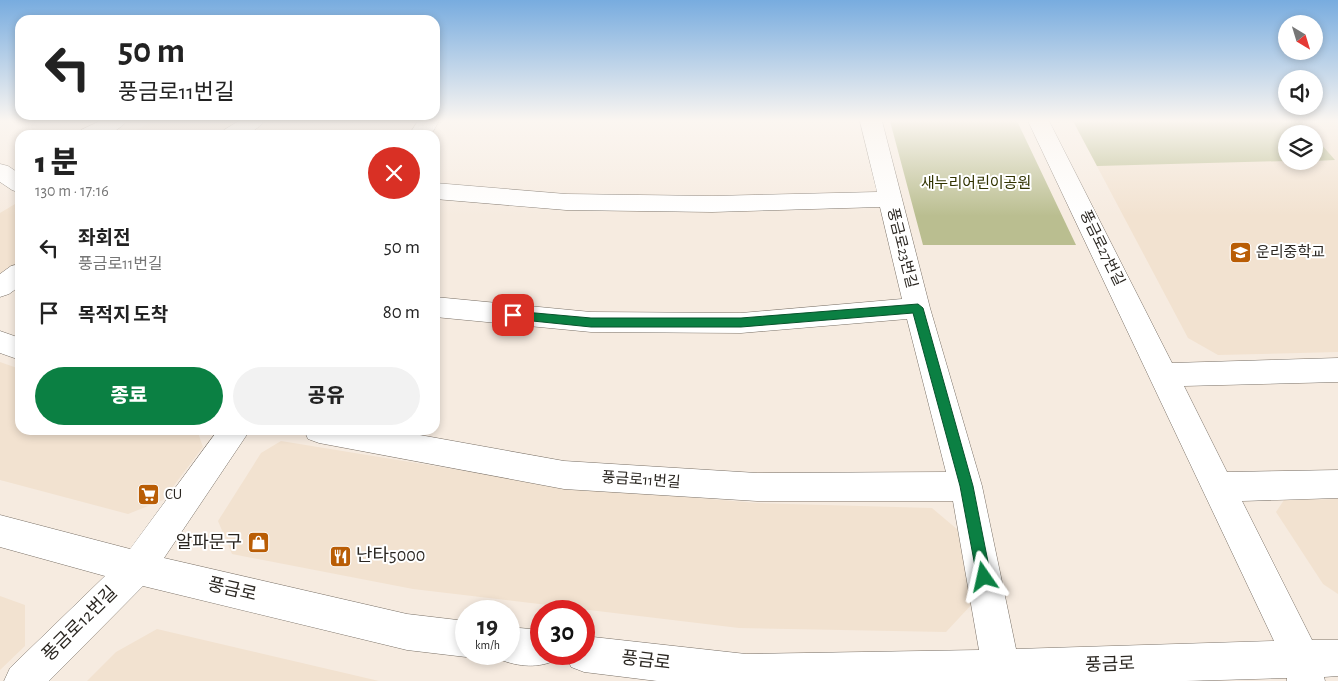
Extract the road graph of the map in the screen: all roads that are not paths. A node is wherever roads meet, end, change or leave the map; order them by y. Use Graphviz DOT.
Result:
graph roads {
  1 [pos="879,153"];
  2 [pos="1055,153"];
  3 [pos="440,191"];
  4 [pos="890,199"];
  5 [pos="15,276"];
  6 [pos="0,286"];
  7 [pos="440,307"];
  8 [pos="918,308"];
  9 [pos="0,342"];
  10 [pos="15,348"];
  11 [pos="1338,370"];
  12 [pos="1164,375"];
  13 [pos="231,435"];
  14 [pos="346,435"];
  15 [pos="1338,484"];
  16 [pos="966,486"];
  17 [pos="1219,487"];
  18 [pos="0,531"];
  19 [pos="137,568"];
  20 [pos="455,638"];
  21 [pos="595,655"];
  22 [pos="1338,658"];
  23 [pos="1304,670"];
  24 [pos="999,675"];
  25 [pos="23,681"];
  1 -- 4 [label="street, 풍금로23번길"];
  2 -- 12 [label="street, 풍금로27번길"];
  3 -- 4 [label="street"];
  4 -- 8 [label="street, 풍금로23번길"];
  5 -- 6 [label="street"];
  7 -- 8 [label="street"];
  8 -- 16 [label="street, 풍금로23번길"];
  9 -- 10 [label="street"];
  11 -- 12 [label="street"];
  12 -- 17 [label="street, 풍금로27번길"];
  13 -- 19 [label="street"];
  14 -- 16 [label="street, 풍금로11번길"];
  15 -- 17 [label="street"];
  16 -- 24 [label="street, 풍금로23번길"];
  17 -- 23 [label="street, 풍금로27번길"];
  18 -- 19 [label="street, 풍금로"];
  19 -- 20 [label="street, 풍금로"];
  19 -- 25 [label="street, 풍금로12번길"];
  21 -- 24 [label="street, 풍금로"];
  22 -- 23 [label="street, 풍금로"];
  23 -- 24 [label="street, 풍금로"];
}
